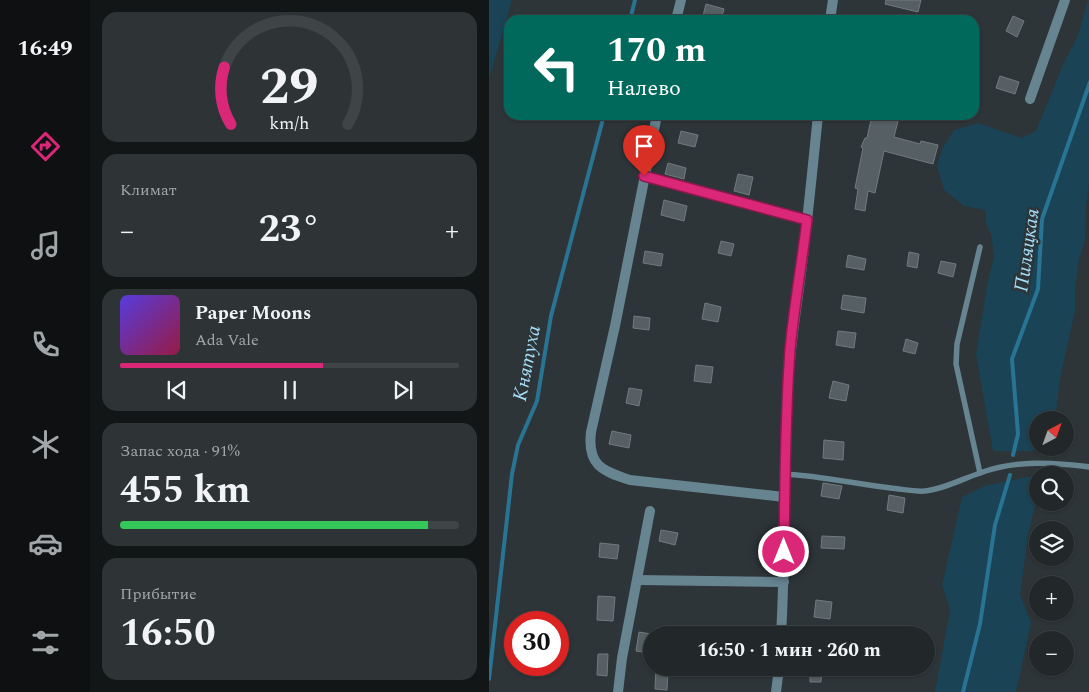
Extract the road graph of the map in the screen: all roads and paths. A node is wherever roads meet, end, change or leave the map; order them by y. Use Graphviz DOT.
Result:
graph roads {
  1 [pos="681,0"];
  2 [pos="833,0"];
  3 [pos="1065,0"];
  4 [pos="677,15"];
  5 [pos="831,15"];
  6 [pos="1030,99"];
  7 [pos="656,120"];
  8 [pos="817,120"];
  9 [pos="644,176"];
  10 [pos="807,220"];
  11 [pos="980,247"];
  12 [pos="1089,467"];
  13 [pos="980,473"];
  14 [pos="785,474"];
  15 [pos="784,497"];
  16 [pos="650,511"];
  17 [pos="638,580"];
  18 [pos="784,582"];
  19 [pos="782,626"];
  20 [pos="778,676"];
  21 [pos="618,692"];
  22 [pos="776,692"];
  1 -- 4 [label="street"];
  2 -- 5 [label="street"];
  3 -- 6 [label="street"];
  7 -- 9 [label="street"];
  8 -- 10 [label="street"];
  9 -- 10 [label="lane"];
  9 -- 15 [label="street"];
  10 -- 14 [label="street"];
  11 -- 13 [label="lane"];
  12 -- 13 [label="lane"];
  13 -- 14 [label="lane"];
  14 -- 15 [label="street"];
  15 -- 18 [label="street"];
  16 -- 17 [label="street"];
  17 -- 18 [label="street"];
  17 -- 21 [label="street"];
  18 -- 19 [label="street"];
  20 -- 22 [label="street"];
}
